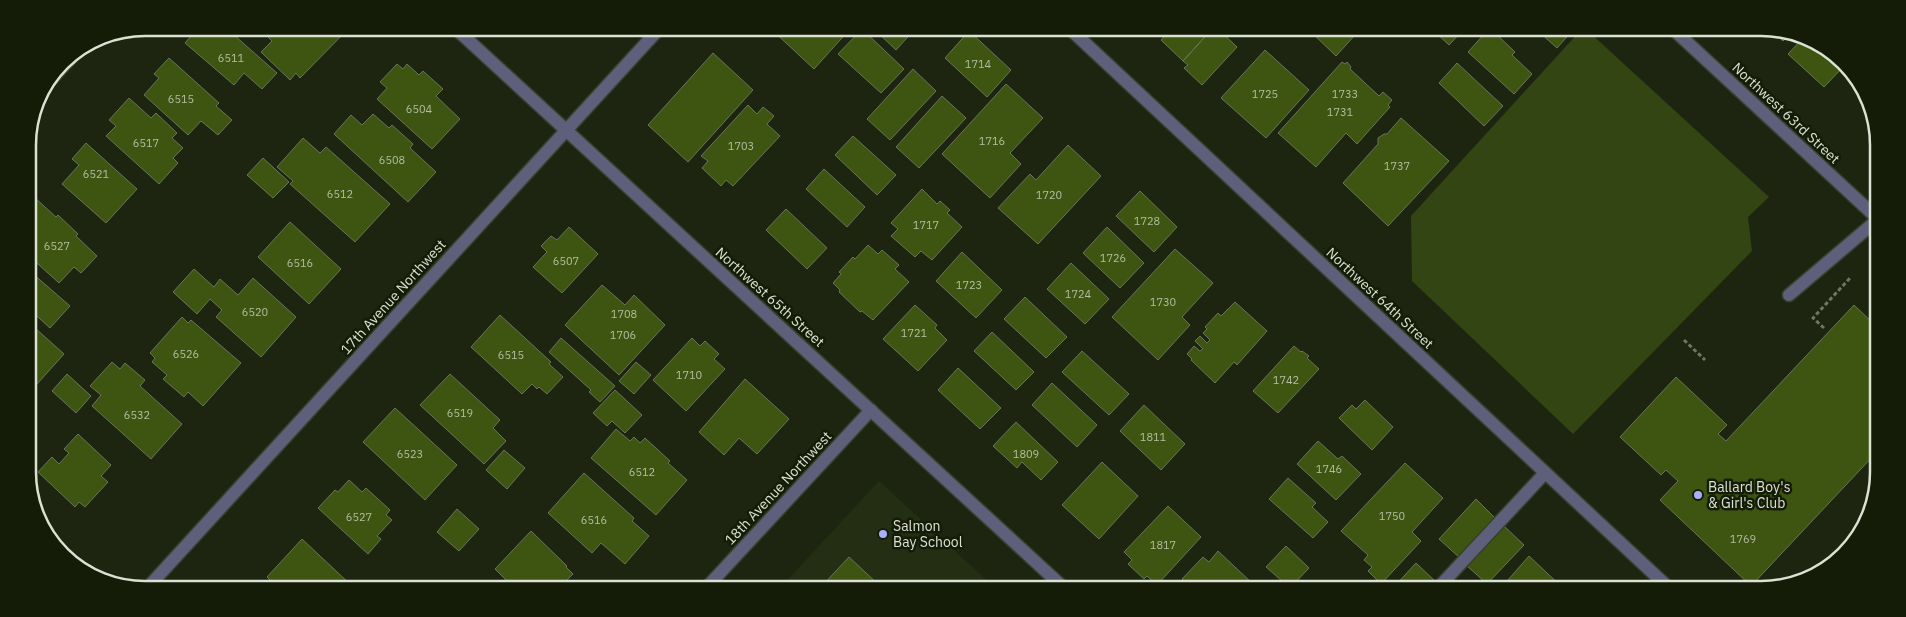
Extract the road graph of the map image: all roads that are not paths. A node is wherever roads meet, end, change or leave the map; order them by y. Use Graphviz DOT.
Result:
graph roads {
  1 [pos="464,36"];
  2 [pos="653,36"];
  3 [pos="1076,36"];
  4 [pos="1680,36"];
  5 [pos="566,130"];
  6 [pos="1870,211"];
  7 [pos="1870,226"];
  8 [pos="1789,295"];
  9 [pos="871,410"];
  10 [pos="1546,473"];
  11 [pos="155,581"];
  12 [pos="713,581"];
  13 [pos="1056,581"];
  14 [pos="1445,581"];
  15 [pos="1661,581"];
  1 -- 5 [label="street, Northwest 65th Street"];
  2 -- 5 [label="street, 17th Avenue Northwest"];
  3 -- 10 [label="street, Northwest 64th Street"];
  4 -- 6 [label="street, Northwest 63rd Street"];
  5 -- 9 [label="street, Northwest 65th Street"];
  5 -- 11 [label="street, 17th Avenue Northwest"];
  7 -- 8 [label="street"];
  9 -- 12 [label="street, 18th Avenue Northwest"];
  9 -- 13 [label="street, Northwest 65th Street"];
  10 -- 14 [label="street"];
  10 -- 15 [label="street, Northwest 64th Street"];
}
